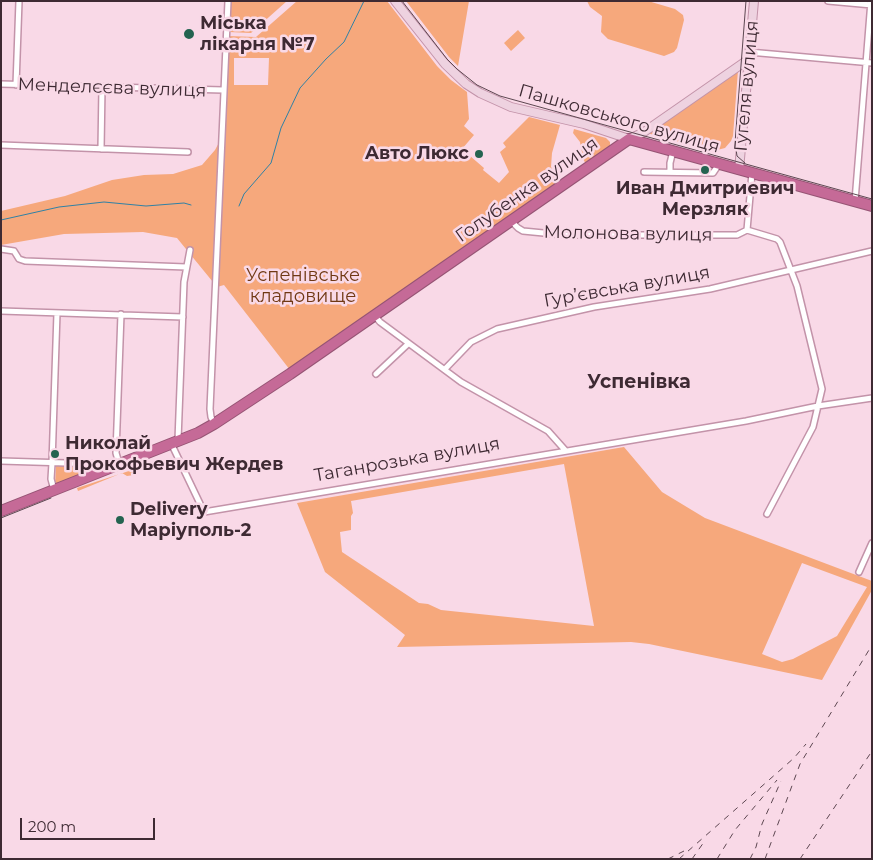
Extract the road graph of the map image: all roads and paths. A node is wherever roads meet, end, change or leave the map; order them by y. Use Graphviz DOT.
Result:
graph roads {
  1 [pos="19,1"];
  2 [pos="228,1"];
  3 [pos="395,1"];
  4 [pos="754,1"];
  5 [pos="828,1"];
  6 [pos="871,3"];
  7 [pos="749,56"];
  8 [pos="869,63"];
  9 [pos="1,84"];
  10 [pos="16,85"];
  11 [pos="102,87"];
  12 [pos="223,90"];
  13 [pos="628,139"];
  14 [pos="1,146"];
  15 [pos="101,149"];
  16 [pos="188,152"];
  17 [pos="673,152"];
  18 [pos="719,164"];
  19 [pos="739,170"];
  20 [pos="644,172"];
  21 [pos="670,172"];
  22 [pos="752,173"];
  23 [pos="855,201"];
  24 [pos="872,206"];
  25 [pos="511,221"];
  26 [pos="747,230"];
  27 [pos="1,249"];
  28 [pos="190,250"];
  29 [pos="872,251"];
  30 [pos="186,267"];
  31 [pos="791,270"];
  32 [pos="1,310"];
  33 [pos="57,313"];
  34 [pos="121,314"];
  35 [pos="374,316"];
  36 [pos="183,317"];
  37 [pos="408,344"];
  38 [pos="445,369"];
  39 [pos="376,374"];
  40 [pos="872,398"];
  41 [pos="818,406"];
  42 [pos="214,424"];
  43 [pos="175,441"];
  44 [pos="565,450"];
  45 [pos="1,461"];
  46 [pos="52,462"];
  47 [pos="116,465"];
  48 [pos="100,467"];
  49 [pos="54,490"];
  50 [pos="1,511"];
  51 [pos="767,514"];
  52 [pos="872,543"];
  53 [pos="859,572"];
  1 -- 10 [label="street"];
  2 -- 12 [label="street"];
  3 -- 13 [label="street, Пашковського вулиця"];
  4 -- 7 [label="street, Гугеля вулиця"];
  5 -- 6 [label="street"];
  6 -- 8 [label="street"];
  7 -- 8 [label="street"];
  7 -- 13 [label="street, Голубенка вулиця"];
  7 -- 19 [label="street, Гугеля вулиця"];
  8 -- 23 [label="street"];
  9 -- 10 [label="street, Менделєєва вулиця"];
  10 -- 11 [label="street, Менделєєва вулиця"];
  11 -- 12 [label="street, Менделєєва вулиця"];
  11 -- 15 [label="street"];
  12 -- 42 [label="street"];
  13 -- 17 [label="highway, Пашковського вулиця"];
  13 -- 25 [label="highway, Голубенка вулиця"];
  14 -- 15 [label="street"];
  15 -- 16 [label="street"];
  17 -- 18 [label="highway, Пашковського вулиця"];
  17 -- 21 [label="street"];
  18 -- 19 [label="highway, Пашковського вулиця"];
  18 -- 21 [label="street"];
  19 -- 22 [label="highway, Пашковського вулиця"];
  20 -- 21 [label="street"];
  22 -- 23 [label="highway, Пашковського вулиця"];
  22 -- 26 [label="street"];
  23 -- 24 [label="highway, Пашковського вулиця"];
  25 -- 26 [label="street, Молонова вулиця"];
  25 -- 35 [label="highway, Голубенка вулиця"];
  26 -- 31 [label="street"];
  27 -- 30 [label="street"];
  28 -- 30 [label="street"];
  29 -- 31 [label="street, Гур’євська вулиця"];
  30 -- 36 [label="street"];
  31 -- 38 [label="street, Гур’євська вулиця"];
  31 -- 41 [label="street"];
  32 -- 33 [label="street"];
  33 -- 34 [label="street"];
  33 -- 46 [label="street"];
  34 -- 36 [label="street"];
  34 -- 47 [label="street"];
  35 -- 37 [label="street"];
  35 -- 42 [label="highway"];
  36 -- 43 [label="street"];
  37 -- 38 [label="street"];
  37 -- 39 [label="street"];
  38 -- 44 [label="street"];
  40 -- 41 [label="street, Таганрозька вулиця"];
  41 -- 44 [label="street, Таганрозька вулиця"];
  41 -- 51 [label="street"];
  42 -- 43 [label="highway"];
  43 -- 44 [label="street, Таганрозька вулиця"];
  43 -- 47 [label="highway"];
  45 -- 46 [label="street"];
  46 -- 48 [label="street"];
  46 -- 49 [label="street"];
  47 -- 48 [label="highway"];
  48 -- 49 [label="highway"];
  49 -- 50 [label="highway"];
  52 -- 53 [label="street"];
}
